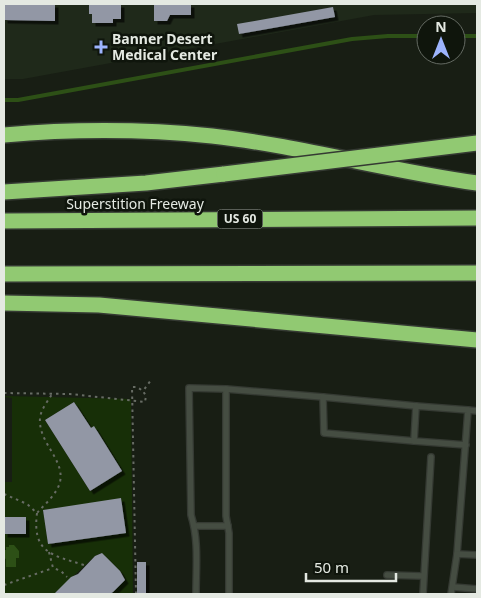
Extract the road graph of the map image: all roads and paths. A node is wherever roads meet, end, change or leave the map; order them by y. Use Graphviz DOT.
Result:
graph roads {
  1 [pos="4,134"];
  2 [pos="477,143"];
  3 [pos="477,183"];
  4 [pos="4,192"];
  5 [pos="477,218"];
  6 [pos="4,220"];
  7 [pos="477,273"];
  8 [pos="4,274"];
  9 [pos="4,303"];
  10 [pos="477,340"];
  11 [pos="151,380"];
  12 [pos="226,389"];
  13 [pos="143,391"];
  14 [pos="4,393"];
  15 [pos="52,394"];
  16 [pos="323,397"];
  17 [pos="133,401"];
  18 [pos="416,406"];
  19 [pos="468,410"];
  20 [pos="477,411"];
  21 [pos="414,441"];
  22 [pos="466,444"];
  23 [pos="431,457"];
  24 [pos="4,494"];
  25 [pos="37,513"];
  26 [pos="195,526"];
  27 [pos="228,526"];
  28 [pos="49,552"];
  29 [pos="457,554"];
  30 [pos="477,555"];
  31 [pos="84,565"];
  32 [pos="53,568"];
  33 [pos="387,575"];
  34 [pos="423,576"];
  35 [pos="68,577"];
  36 [pos="4,585"];
  37 [pos="453,586"];
  38 [pos="477,589"];
  39 [pos="136,594"];
  40 [pos="196,594"];
  41 [pos="229,594"];
  42 [pos="422,594"];
  43 [pos="451,594"];
  1 -- 3 [label="highway"];
  2 -- 4 [label="highway, bridge"];
  5 -- 6 [label="highway, Superstition Freeway / US 60"];
  7 -- 8 [label="highway"];
  9 -- 10 [label="highway"];
  11 -- 13 [label="path"];
  12 -- 16 [label="lane"];
  12 -- 26 [label="lane"];
  12 -- 27 [label="lane"];
  13 -- 17 [label="path"];
  13 -- 17 [label="path"];
  14 -- 15 [label="path"];
  15 -- 17 [label="path"];
  15 -- 25 [label="path"];
  16 -- 18 [label="lane"];
  16 -- 21 [label="lane"];
  17 -- 39 [label="path"];
  18 -- 19 [label="lane"];
  18 -- 21 [label="lane"];
  19 -- 20 [label="lane"];
  19 -- 22 [label="lane"];
  21 -- 22 [label="lane"];
  22 -- 29 [label="lane"];
  23 -- 34 [label="lane"];
  24 -- 25 [label="path"];
  25 -- 28 [label="path"];
  26 -- 27 [label="lane"];
  26 -- 40 [label="lane"];
  27 -- 41 [label="lane"];
  28 -- 31 [label="path"];
  28 -- 32 [label="path"];
  29 -- 30 [label="lane"];
  29 -- 37 [label="lane"];
  32 -- 35 [label="path"];
  32 -- 36 [label="path"];
  33 -- 34 [label="lane"];
  34 -- 42 [label="lane"];
  37 -- 38 [label="lane"];
  37 -- 43 [label="lane"];
}
